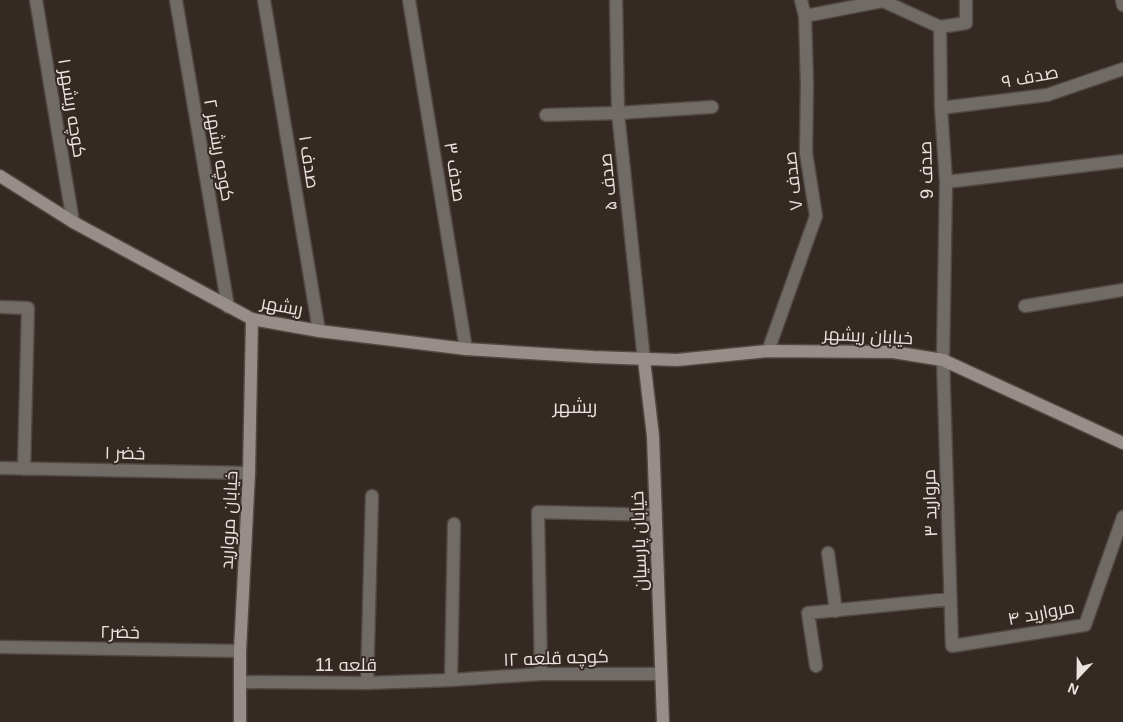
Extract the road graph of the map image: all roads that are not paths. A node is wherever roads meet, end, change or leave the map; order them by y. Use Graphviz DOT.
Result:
graph roads {
  1 [pos="36,0"];
  2 [pos="176,0"];
  3 [pos="264,0"];
  4 [pos="409,0"];
  5 [pos="616,0"];
  6 [pos="801,0"];
  7 [pos="966,0"];
  8 [pos="1122,0"];
  9 [pos="1123,5"];
  10 [pos="805,16"];
  11 [pos="940,27"];
  12 [pos="1123,69"];
  13 [pos="712,107"];
  14 [pos="941,108"];
  15 [pos="618,113"];
  16 [pos="546,115"];
  17 [pos="1123,161"];
  18 [pos="0,176"];
  19 [pos="946,182"];
  20 [pos="73,222"];
  21 [pos="1123,290"];
  22 [pos="228,306"];
  23 [pos="1025,306"];
  24 [pos="0,307"];
  25 [pos="252,319"];
  26 [pos="319,330"];
  27 [pos="466,349"];
  28 [pos="768,351"];
  29 [pos="593,357"];
  30 [pos="644,360"];
  31 [pos="943,360"];
  32 [pos="1123,442"];
  33 [pos="0,468"];
  34 [pos="24,469"];
  35 [pos="248,473"];
  36 [pos="372,496"];
  37 [pos="656,515"];
  38 [pos="1123,517"];
  39 [pos="454,524"];
  40 [pos="828,554"];
  41 [pos="950,599"];
  42 [pos="836,611"];
  43 [pos="952,646"];
  44 [pos="0,647"];
  45 [pos="240,651"];
  46 [pos="816,666"];
  47 [pos="541,674"];
  48 [pos="661,674"];
  49 [pos="451,680"];
  50 [pos="240,682"];
  51 [pos="366,683"];
  52 [pos="240,722"];
  53 [pos="663,722"];
  1 -- 20 [label="street, کوچه ریشهر ۱"];
  2 -- 22 [label="street, کوچه ریشهر ۲"];
  3 -- 26 [label="street, صدف ۱"];
  4 -- 27 [label="street, صدف ۳"];
  5 -- 15 [label="street, صدف ۵"];
  6 -- 10 [label="street, صدف ۷"];
  7 -- 11 [label="street"];
  8 -- 9 [label="street"];
  10 -- 11 [label="street"];
  10 -- 28 [label="street, صدف ۷"];
  11 -- 14 [label="street, صدف 9"];
  12 -- 14 [label="street, صدف ۹"];
  13 -- 15 [label="street"];
  14 -- 19 [label="street, صدف 9"];
  15 -- 16 [label="street"];
  15 -- 30 [label="street, صدف ۵"];
  17 -- 19 [label="street"];
  18 -- 20 [label="street, ریشهر"];
  19 -- 31 [label="street, صدف 9"];
  20 -- 22 [label="street, ریشهر"];
  21 -- 23 [label="street"];
  22 -- 25 [label="street, ریشهر"];
  24 -- 34 [label="street"];
  25 -- 26 [label="street, ریشهر"];
  25 -- 35 [label="street, خیابان مروارید"];
  26 -- 27 [label="street, ریشهر"];
  27 -- 29 [label="street, ریشهر"];
  28 -- 30 [label="street, خیابان ریشهر"];
  28 -- 31 [label="street, خیابان ریشهر"];
  29 -- 30 [label="street, خیابان ریشهر"];
  30 -- 37 [label="street, خیابان پارسیان"];
  31 -- 32 [label="street, خیابان ریشهر"];
  31 -- 41 [label="street, مروارید ۳"];
  33 -- 34 [label="street, خضر ۱"];
  34 -- 35 [label="street, خضر ۱"];
  35 -- 45 [label="street, خیابان مروارید"];
  36 -- 51 [label="street"];
  37 -- 47 [label="street"];
  37 -- 48 [label="street, خیابان پارسیان"];
  38 -- 43 [label="street, مروارید ۴"];
  39 -- 49 [label="street"];
  40 -- 42 [label="street"];
  41 -- 42 [label="street"];
  41 -- 43 [label="street, مروارید ۳"];
  42 -- 46 [label="street"];
  44 -- 45 [label="street, خضر۲"];
  45 -- 50 [label="street, خیابان مروارید"];
  47 -- 48 [label="street, کوچه قلعه ۱۲"];
  47 -- 49 [label="street, کوچه قلعه ۱۲"];
  48 -- 53 [label="street, خیابان پارسیان"];
  49 -- 51 [label="street, قلعه 11"];
  50 -- 51 [label="street, قلعه 11"];
  50 -- 52 [label="street, خیابان مروارید"];
}
